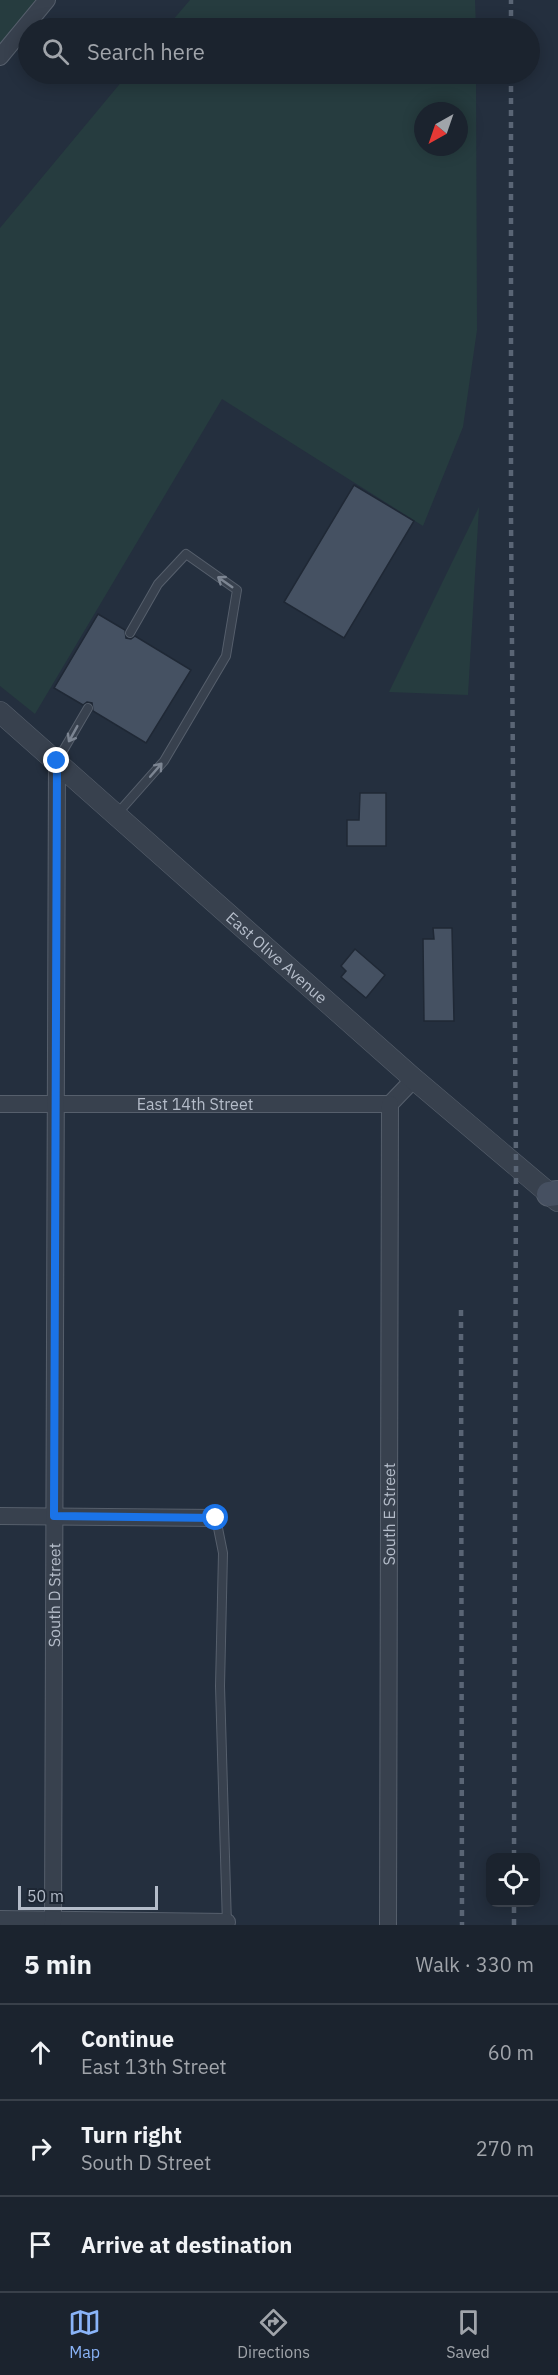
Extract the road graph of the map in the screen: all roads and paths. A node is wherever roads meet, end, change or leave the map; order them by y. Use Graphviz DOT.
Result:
graph roads {
  1 [pos="47,0"];
  2 [pos="32,18"];
  3 [pos="18,35"];
  4 [pos="0,57"];
  5 [pos="130,633"];
  6 [pos="88,708"];
  7 [pos="0,712"];
  8 [pos="57,761"];
  9 [pos="117,814"];
  10 [pos="414,1079"];
  11 [pos="0,1104"];
  12 [pos="56,1104"];
  13 [pos="390,1104"];
  14 [pos="555,1196"];
  15 [pos="0,1516"];
  16 [pos="54,1516"];
  17 [pos="216,1518"];
  18 [pos="0,1919"];
  19 [pos="53,1922"];
  20 [pos="227,1923"];
  21 [pos="388,1925"];
  1 -- 2 [label="street"];
  3 -- 4 [label="street"];
  9 -- 5 [label="lane, one-way"];
  6 -- 8 [label="lane, one-way"];
  7 -- 8 [label="street, East Olive Avenue"];
  8 -- 9 [label="street, East Olive Avenue"];
  8 -- 12 [label="street, South D Street"];
  9 -- 10 [label="street, East Olive Avenue"];
  10 -- 13 [label="street"];
  10 -- 14 [label="street, East Olive Avenue"];
  11 -- 12 [label="street, East 14th Street"];
  12 -- 13 [label="street, East 14th Street"];
  12 -- 16 [label="street, South D Street"];
  13 -- 21 [label="street, South E Street"];
  15 -- 16 [label="street"];
  16 -- 17 [label="street"];
  16 -- 19 [label="street, South D Street"];
  17 -- 20 [label="lane"];
  18 -- 19 [label="street"];
  19 -- 20 [label="street"];
}
